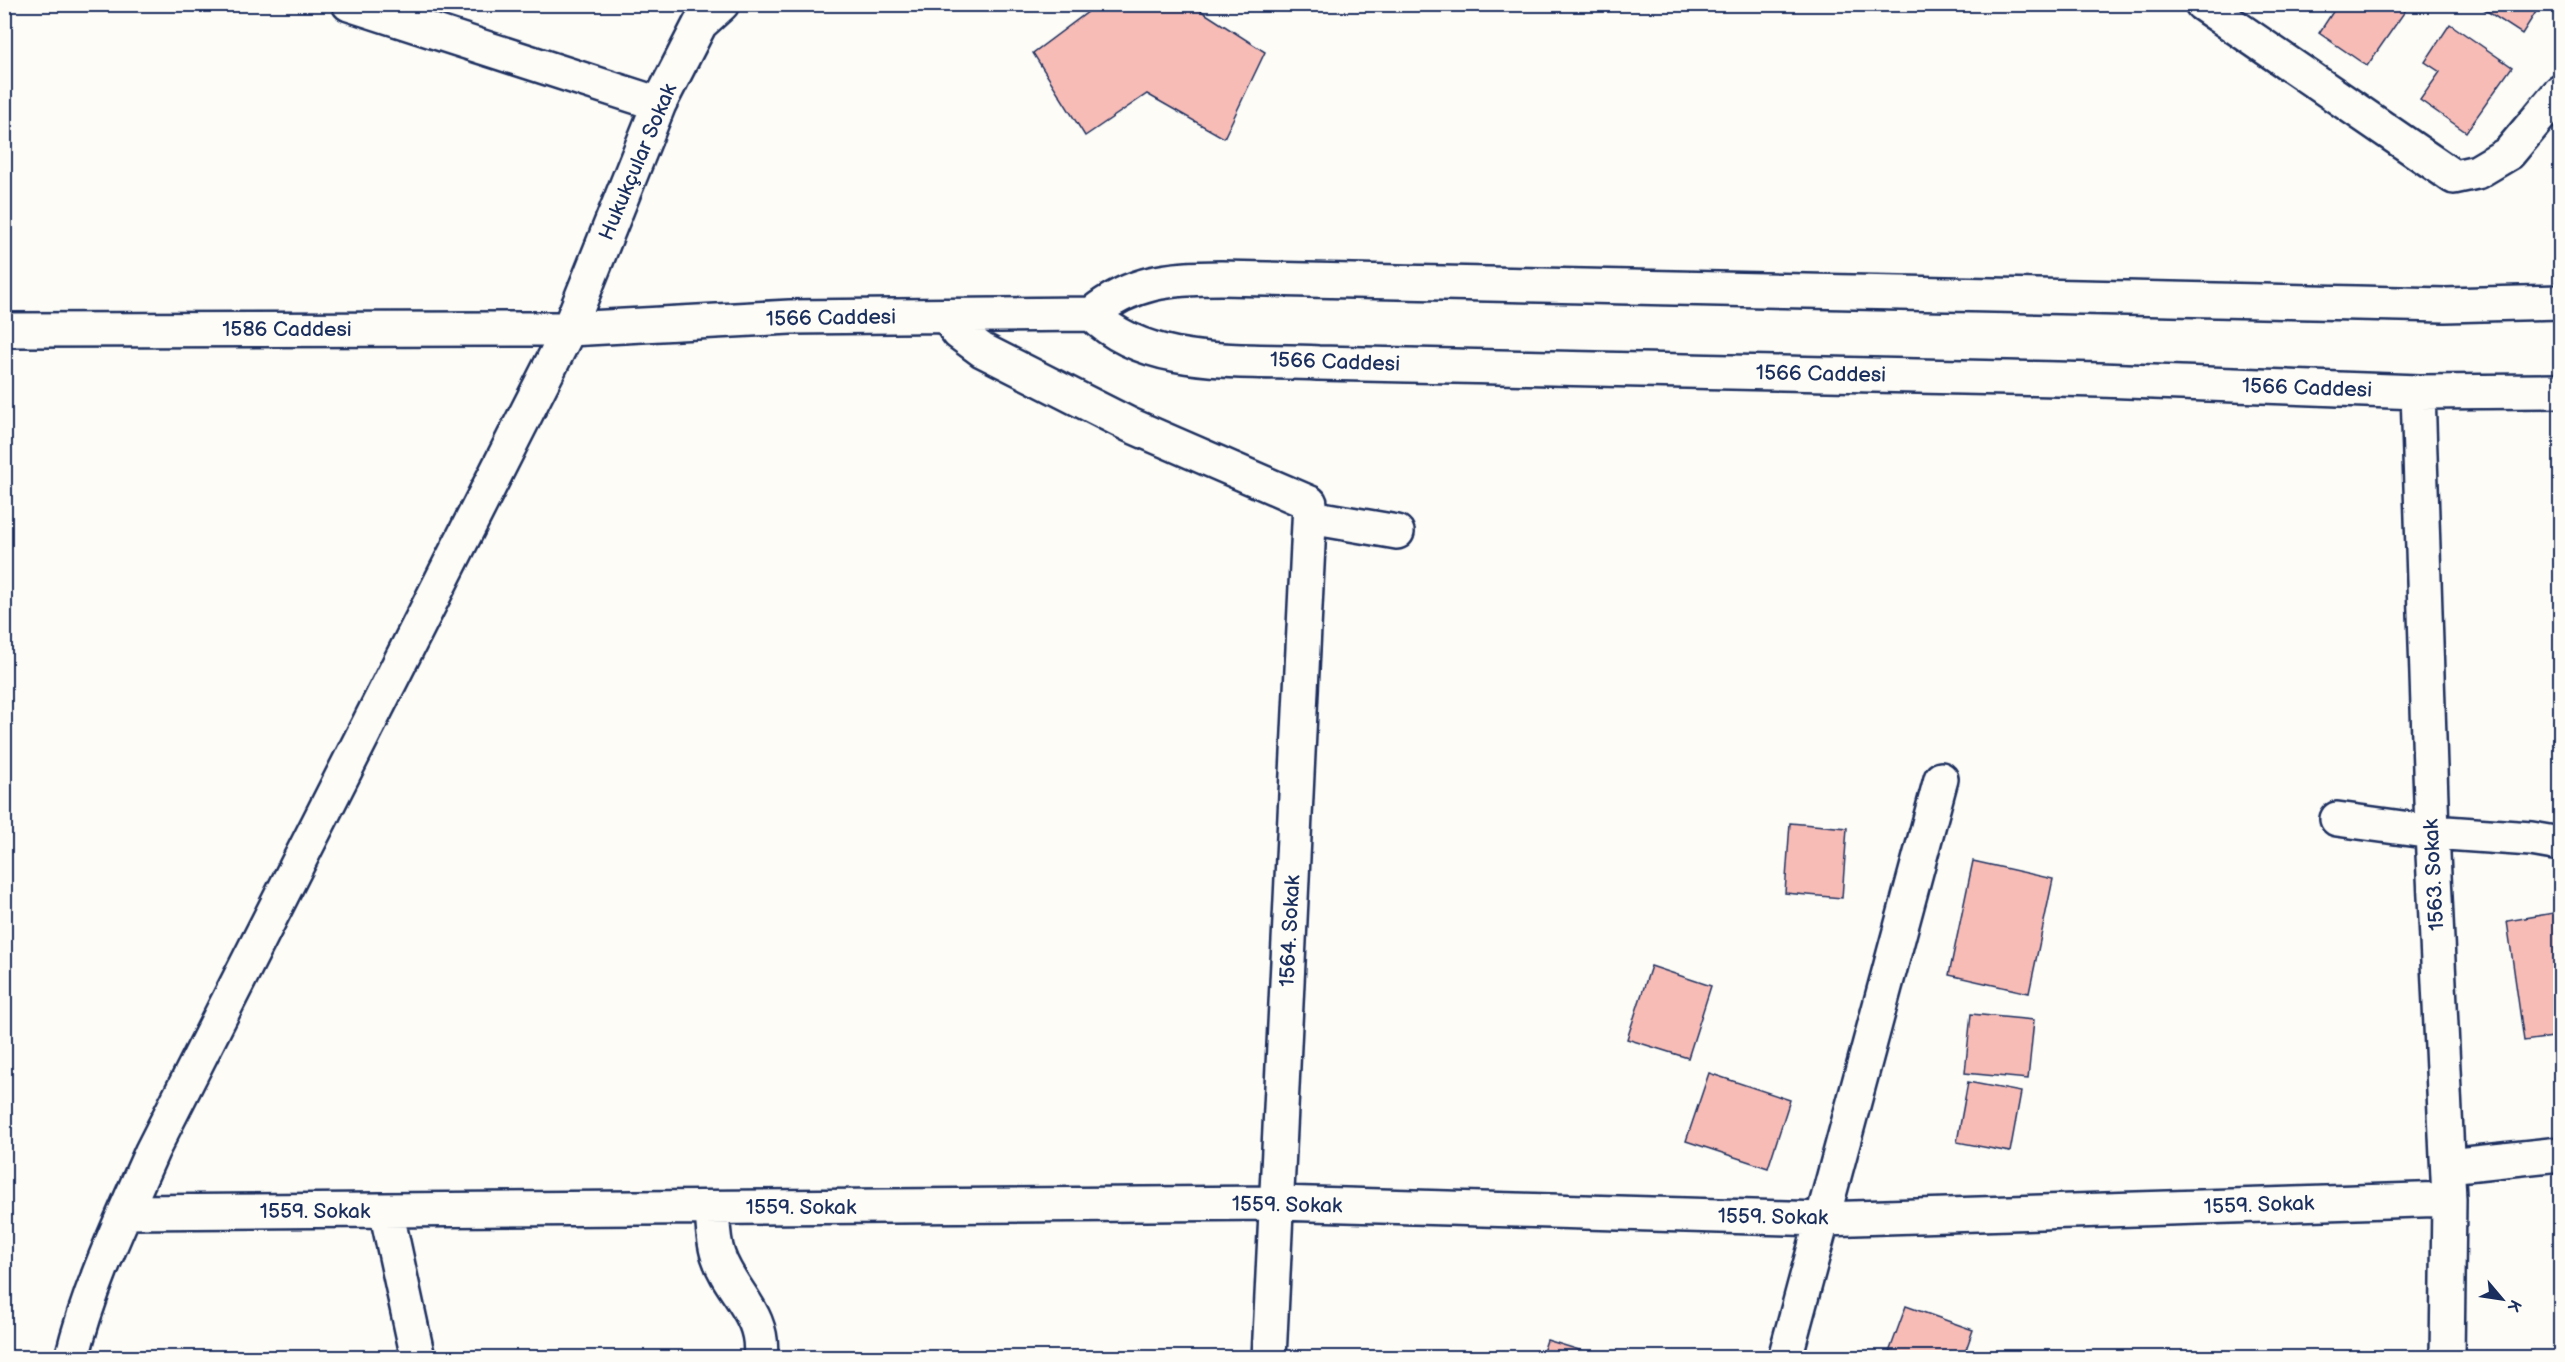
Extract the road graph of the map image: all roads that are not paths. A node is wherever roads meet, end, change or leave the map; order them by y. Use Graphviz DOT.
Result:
graph roads {
  1 [pos="349,4"];
  2 [pos="722,4"];
  3 [pos="2202,4"];
  4 [pos="2560,93"];
  5 [pos="659,104"];
  6 [pos="2560,302"];
  7 [pos="1092,314"];
  8 [pos="950,316"];
  9 [pos="569,329"];
  10 [pos="4,330"];
  11 [pos="2560,391"];
  12 [pos="2418,392"];
  13 [pos="1310,510"];
  14 [pos="1397,532"];
  15 [pos="1941,779"];
  16 [pos="2337,819"];
  17 [pos="2432,832"];
  18 [pos="2560,844"];
  19 [pos="2560,1154"];
  20 [pos="2448,1166"];
  21 [pos="2449,1199"];
  22 [pos="1278,1203"];
  23 [pos="712,1208"];
  24 [pos="386,1210"];
  25 [pos="125,1212"];
  26 [pos="1823,1219"];
  27 [pos="72,1358"];
  28 [pos="418,1358"];
  29 [pos="760,1358"];
  30 [pos="1269,1358"];
  31 [pos="1785,1358"];
  32 [pos="2447,1358"];
  1 -- 5 [label="street"];
  2 -- 5 [label="street, Hukukçular Sokak"];
  3 -- 4 [label="street"];
  5 -- 9 [label="street, Hukukçular Sokak"];
  6 -- 7 [label="street"];
  7 -- 8 [label="street, 1566 Caddesi"];
  7 -- 12 [label="street, 1566 Caddesi"];
  8 -- 9 [label="street, 1566 Caddesi"];
  8 -- 13 [label="street"];
  9 -- 10 [label="street, 1586 Caddesi"];
  9 -- 25 [label="street, Hukukçular Sokak"];
  11 -- 12 [label="street, 1566 Caddesi"];
  12 -- 17 [label="street, 1563. Sokak"];
  13 -- 14 [label="street"];
  13 -- 22 [label="street, 1564. Sokak"];
  15 -- 26 [label="street"];
  16 -- 17 [label="street"];
  17 -- 18 [label="street"];
  17 -- 20 [label="street, 1563. Sokak"];
  19 -- 20 [label="street"];
  20 -- 21 [label="street, 1563. Sokak"];
  21 -- 26 [label="street, 1559. Sokak"];
  21 -- 32 [label="street, 1563. Sokak"];
  22 -- 23 [label="street, 1559. Sokak"];
  22 -- 26 [label="street, 1559. Sokak"];
  22 -- 30 [label="street, 1564. Sokak"];
  23 -- 24 [label="street, 1559. Sokak"];
  23 -- 29 [label="street"];
  24 -- 25 [label="street, 1559. Sokak"];
  24 -- 28 [label="street"];
  25 -- 27 [label="street, Hukukçular Sokak"];
  26 -- 31 [label="street"];
}
